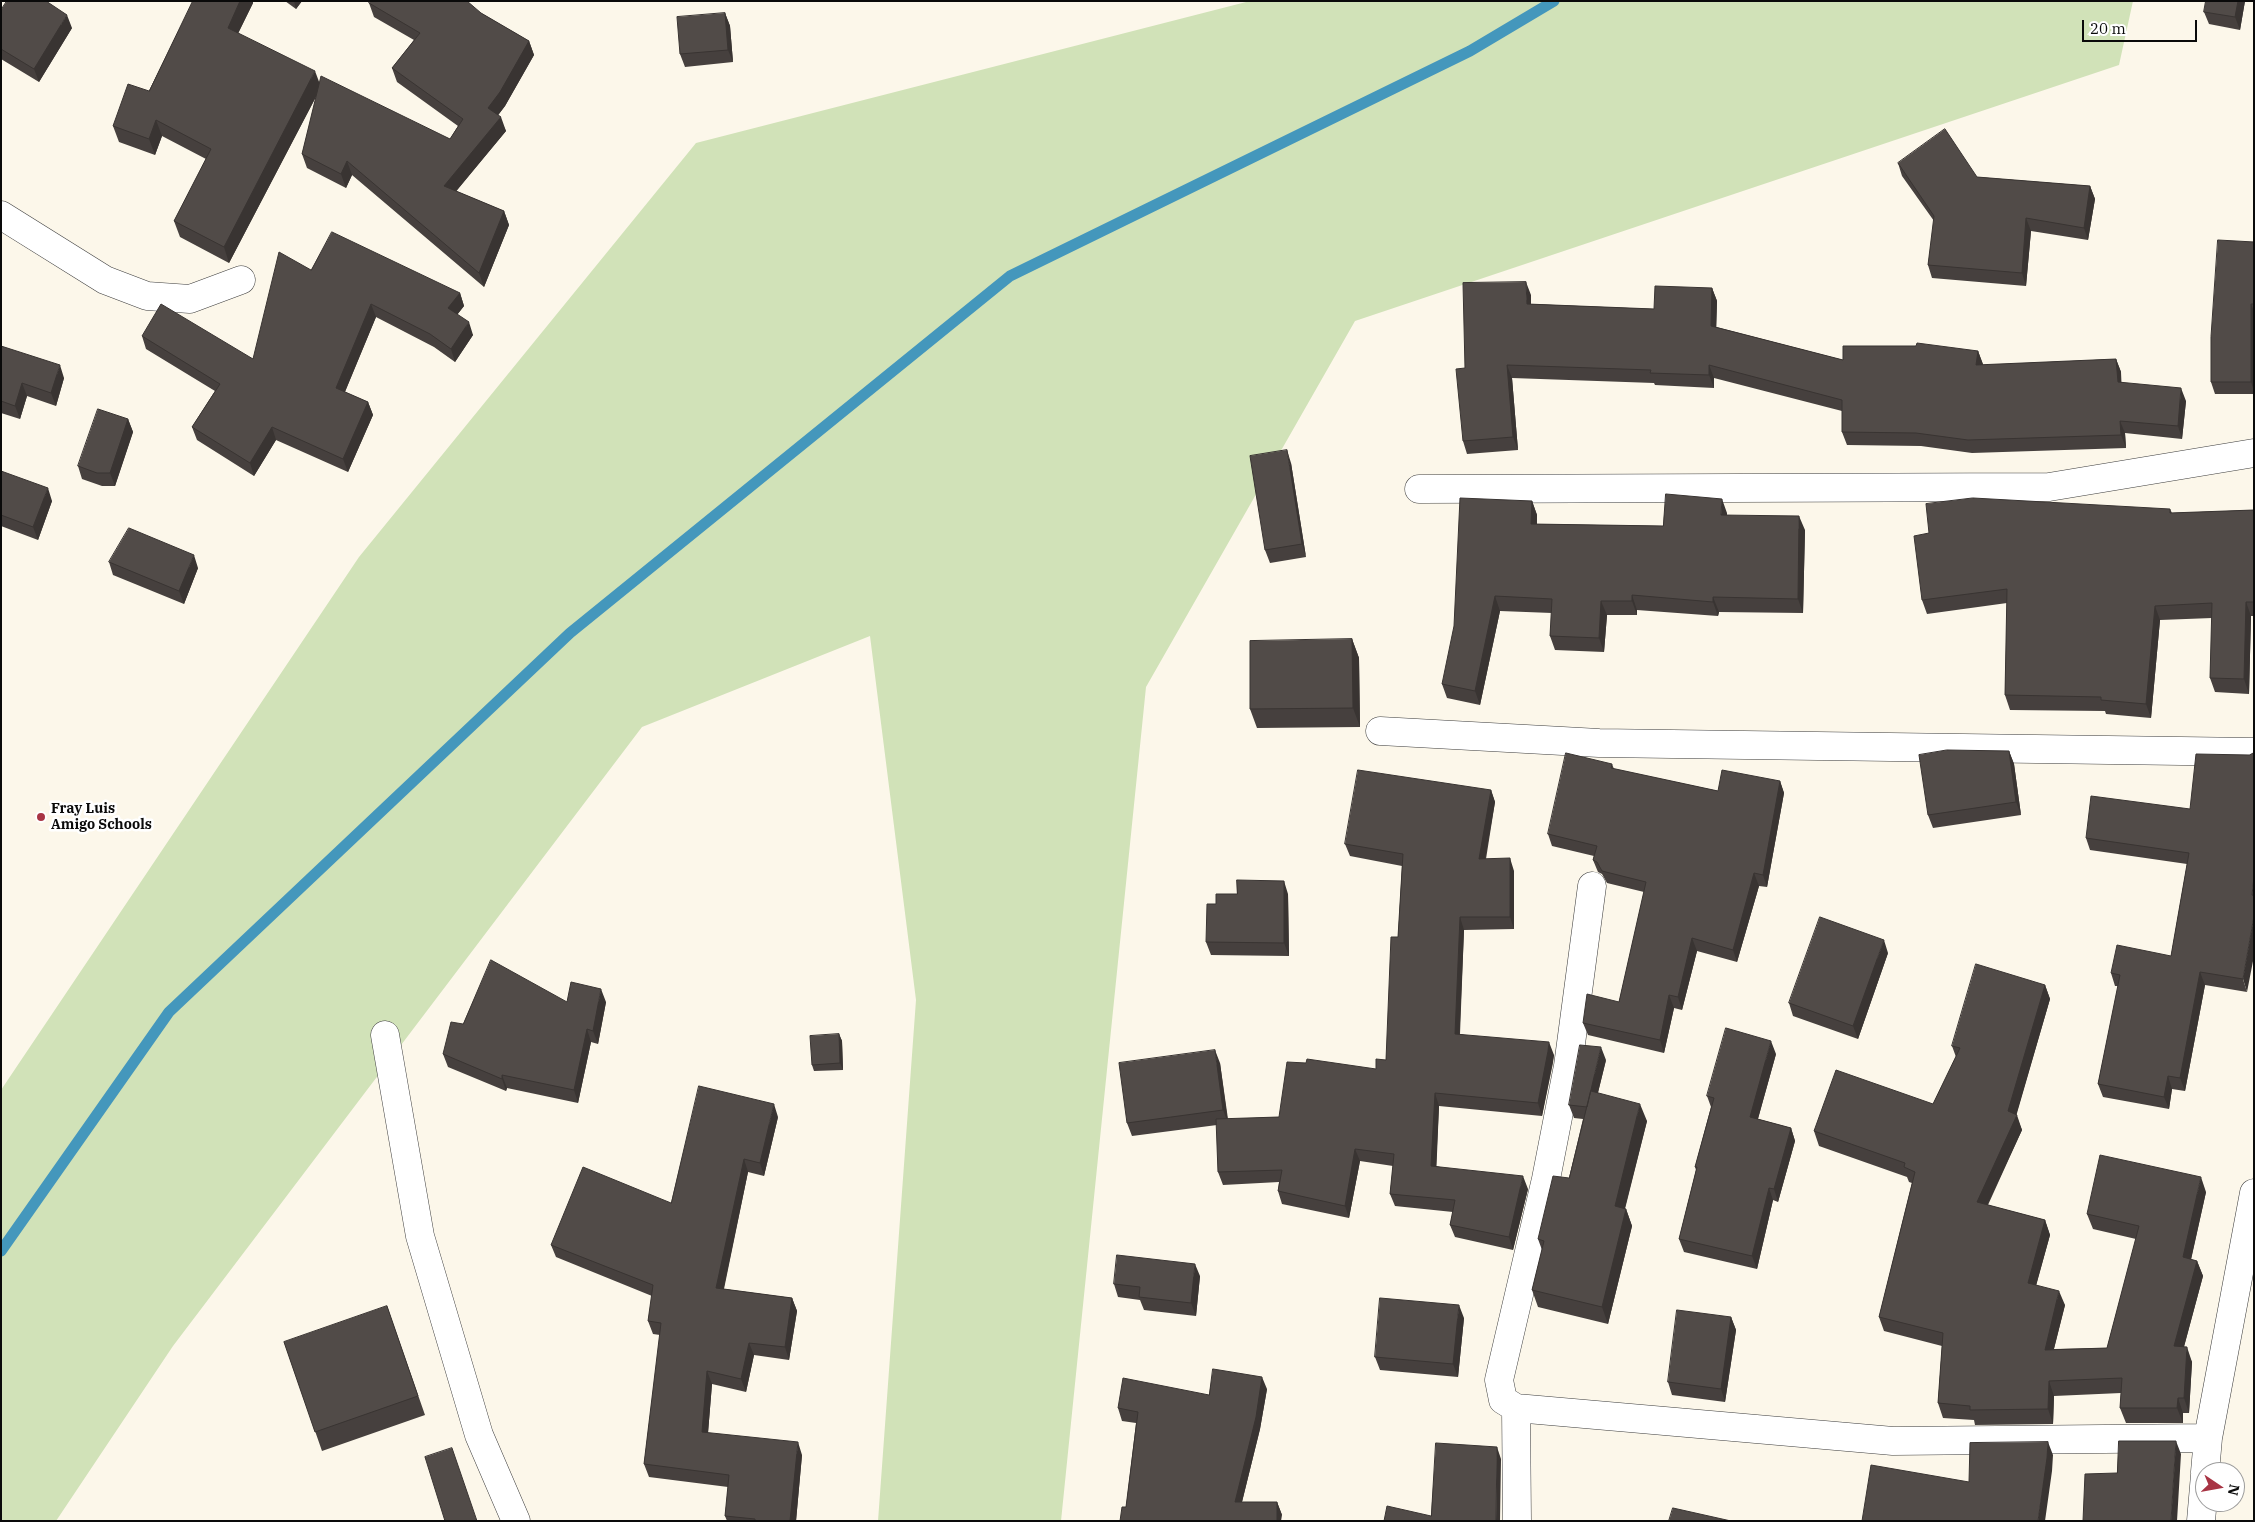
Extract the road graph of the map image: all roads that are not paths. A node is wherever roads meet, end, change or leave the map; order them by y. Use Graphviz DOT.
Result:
graph roads {
  1 [pos="1,215"];
  2 [pos="242,280"];
  3 [pos="2254,453"];
  4 [pos="1419,490"];
  5 [pos="1380,730"];
  6 [pos="2254,752"];
  7 [pos="1592,886"];
  8 [pos="385,1035"];
  9 [pos="2254,1193"];
  10 [pos="1516,1408"];
  11 [pos="2208,1438"];
  12 [pos="2206,1462"];
  13 [pos="516,1521"];
  14 [pos="1517,1521"];
  1 -- 2 [label="street"];
  3 -- 4 [label="street"];
  5 -- 6 [label="street"];
  7 -- 10 [label="street"];
  8 -- 13 [label="street"];
  9 -- 11 [label="street"];
  10 -- 11 [label="street"];
  10 -- 14 [label="street"];
  11 -- 12 [label="street"];
}
